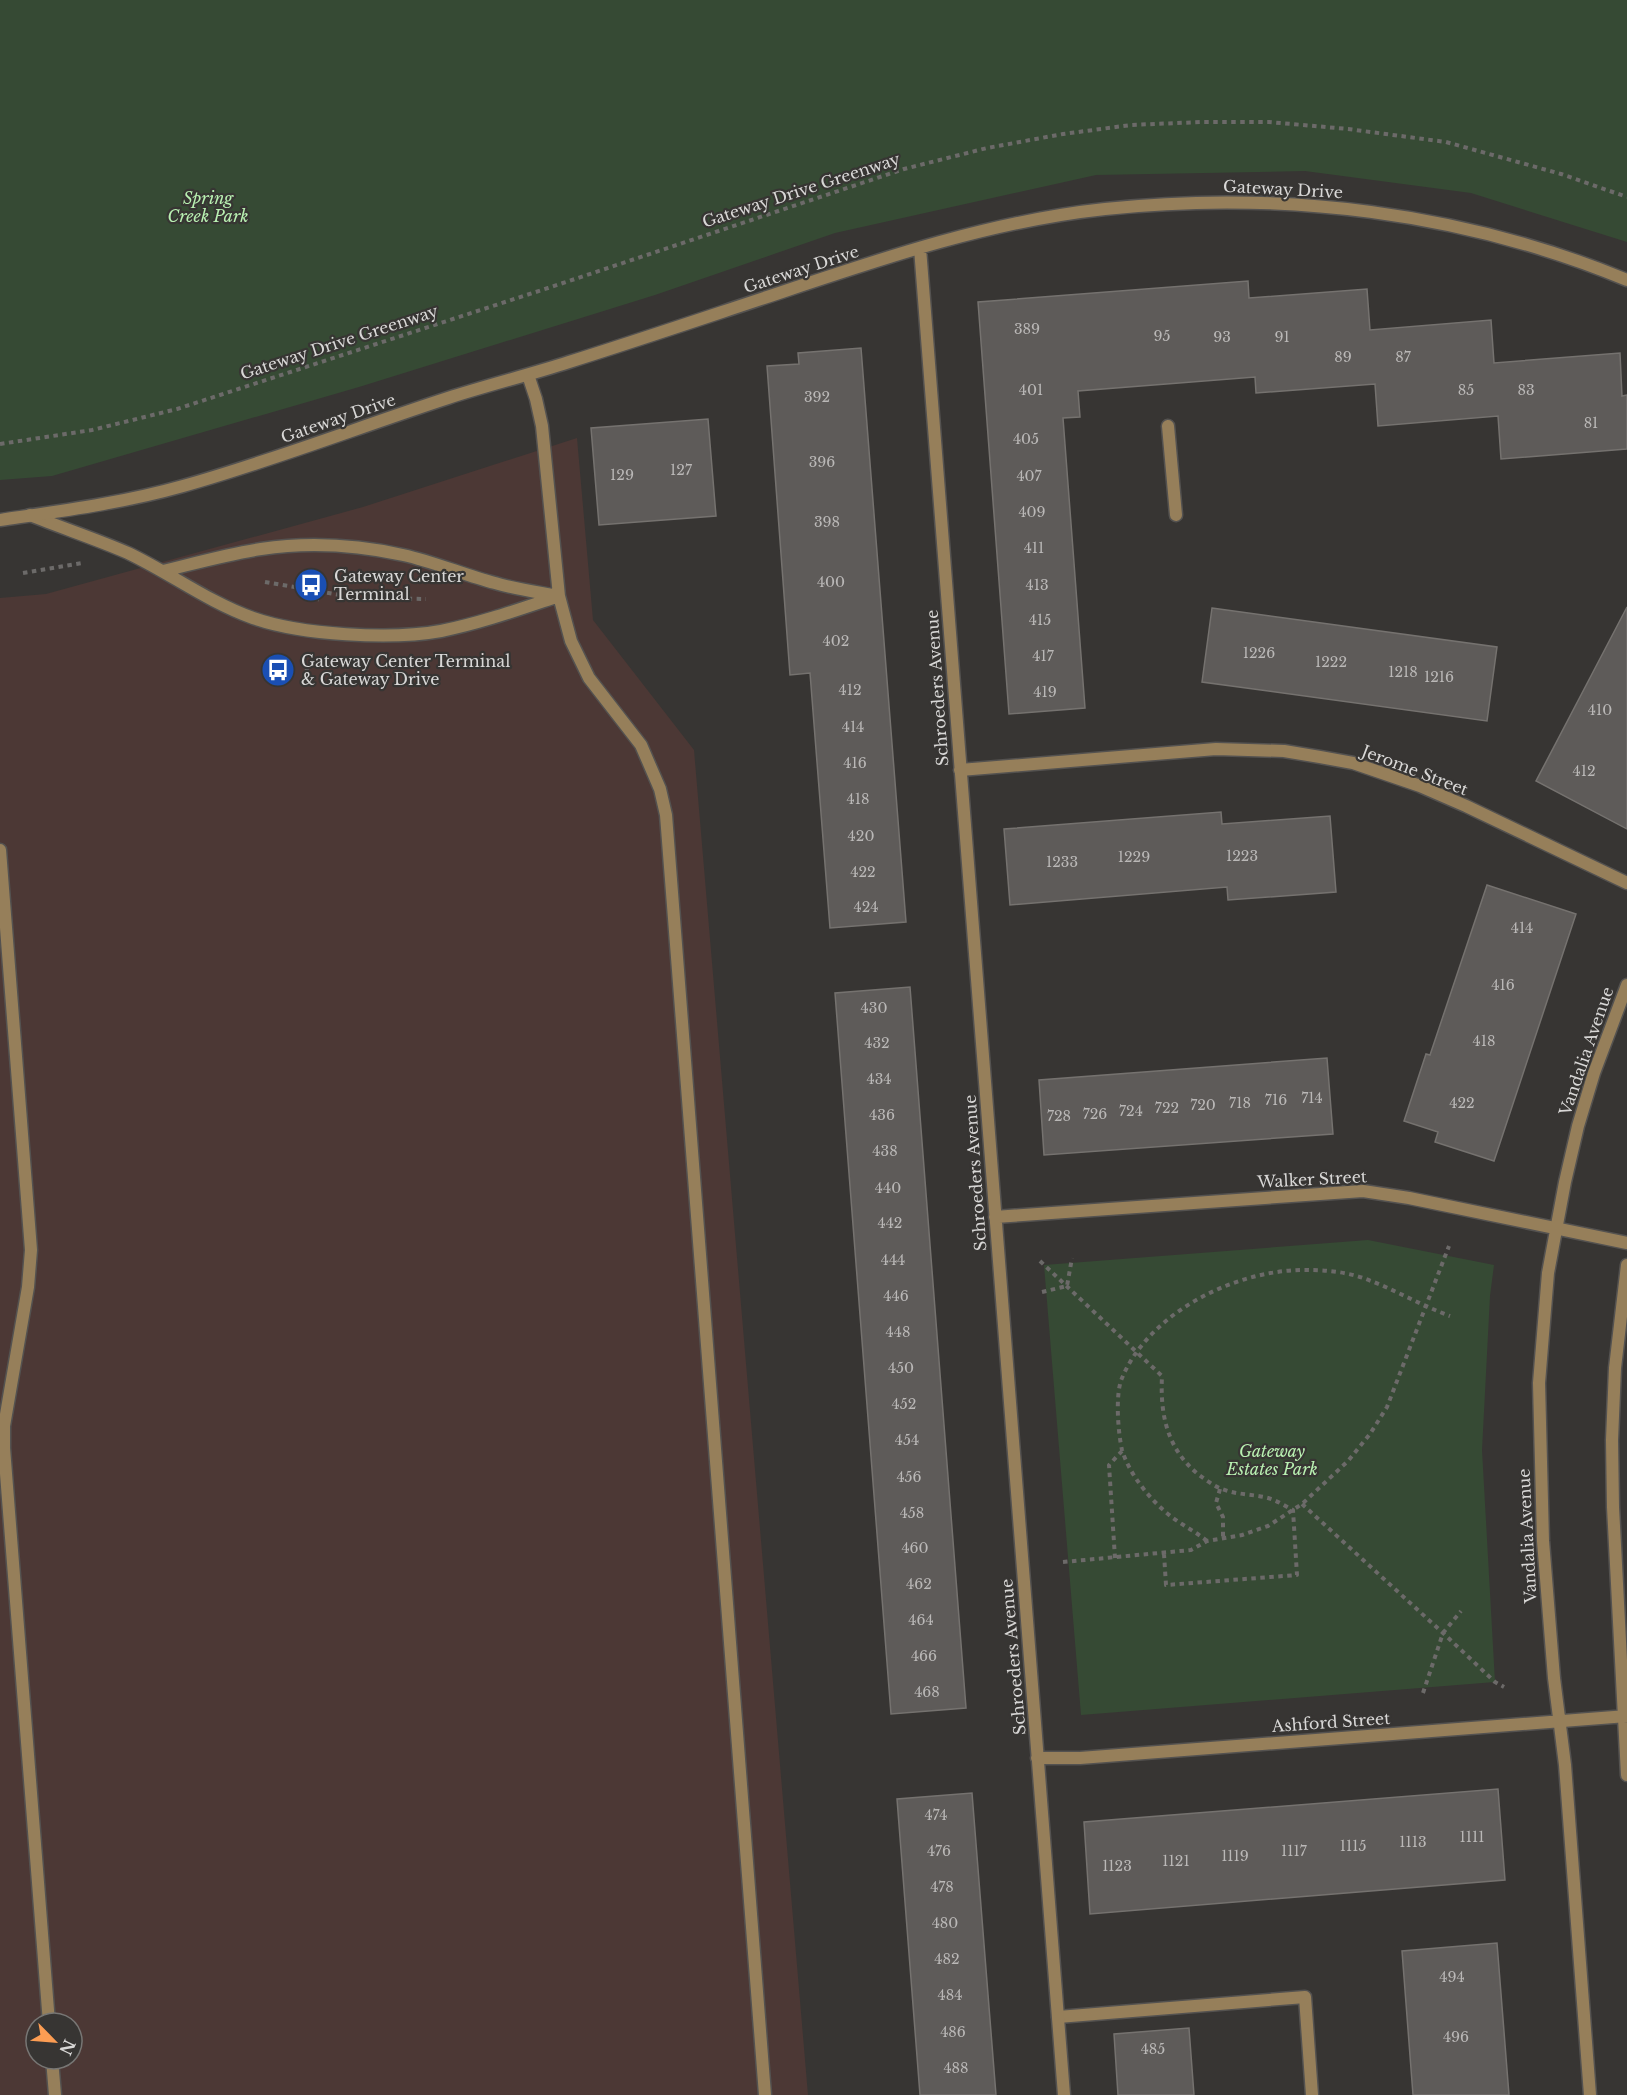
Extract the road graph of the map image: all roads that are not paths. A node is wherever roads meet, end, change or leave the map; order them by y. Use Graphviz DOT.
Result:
graph roads {
  1 [pos="920,248"];
  2 [pos="1627,280"];
  3 [pos="528,375"];
  4 [pos="1168,426"];
  5 [pos="1176,515"];
  6 [pos="30,516"];
  7 [pos="0,520"];
  8 [pos="163,572"];
  9 [pos="559,596"];
  10 [pos="960,770"];
  11 [pos="0,850"];
  12 [pos="1627,883"];
  13 [pos="1627,985"];
  14 [pos="995,1217"];
  15 [pos="1556,1228"];
  16 [pos="1627,1243"];
  17 [pos="1627,1265"];
  18 [pos="1625,1716"];
  19 [pos="1561,1721"];
  20 [pos="1037,1758"];
  21 [pos="1627,1775"];
  22 [pos="48,2011"];
  23 [pos="1058,2017"];
  24 [pos="53,2071"];
  25 [pos="55,2095"];
  26 [pos="765,2095"];
  27 [pos="1064,2095"];
  28 [pos="1312,2095"];
  29 [pos="1590,2095"];
  1 -- 2 [label="street, Gateway Drive"];
  1 -- 3 [label="street, Gateway Drive"];
  1 -- 10 [label="street, Schroeders Avenue"];
  3 -- 6 [label="street, Gateway Drive"];
  3 -- 9 [label="street"];
  4 -- 5 [label="street"];
  6 -- 7 [label="street, Gateway Drive"];
  6 -- 8 [label="street"];
  8 -- 9 [label="street"];
  8 -- 9 [label="street"];
  9 -- 26 [label="street"];
  10 -- 12 [label="street, Jerome Street"];
  10 -- 14 [label="street, Schroeders Avenue"];
  11 -- 22 [label="street"];
  13 -- 15 [label="street, Vandalia Avenue"];
  14 -- 15 [label="street, Walker Street"];
  14 -- 20 [label="street, Schroeders Avenue"];
  15 -- 16 [label="street, Walker Street"];
  15 -- 19 [label="street, Vandalia Avenue"];
  17 -- 18 [label="street"];
  18 -- 19 [label="street, Ashford Street"];
  18 -- 21 [label="street"];
  19 -- 20 [label="street, Ashford Street"];
  19 -- 29 [label="street, Vandalia Avenue"];
  20 -- 23 [label="street, Schroeders Avenue"];
  23 -- 27 [label="street, Schroeders Avenue"];
  23 -- 28 [label="street"];
  24 -- 25 [label="street"];
}
